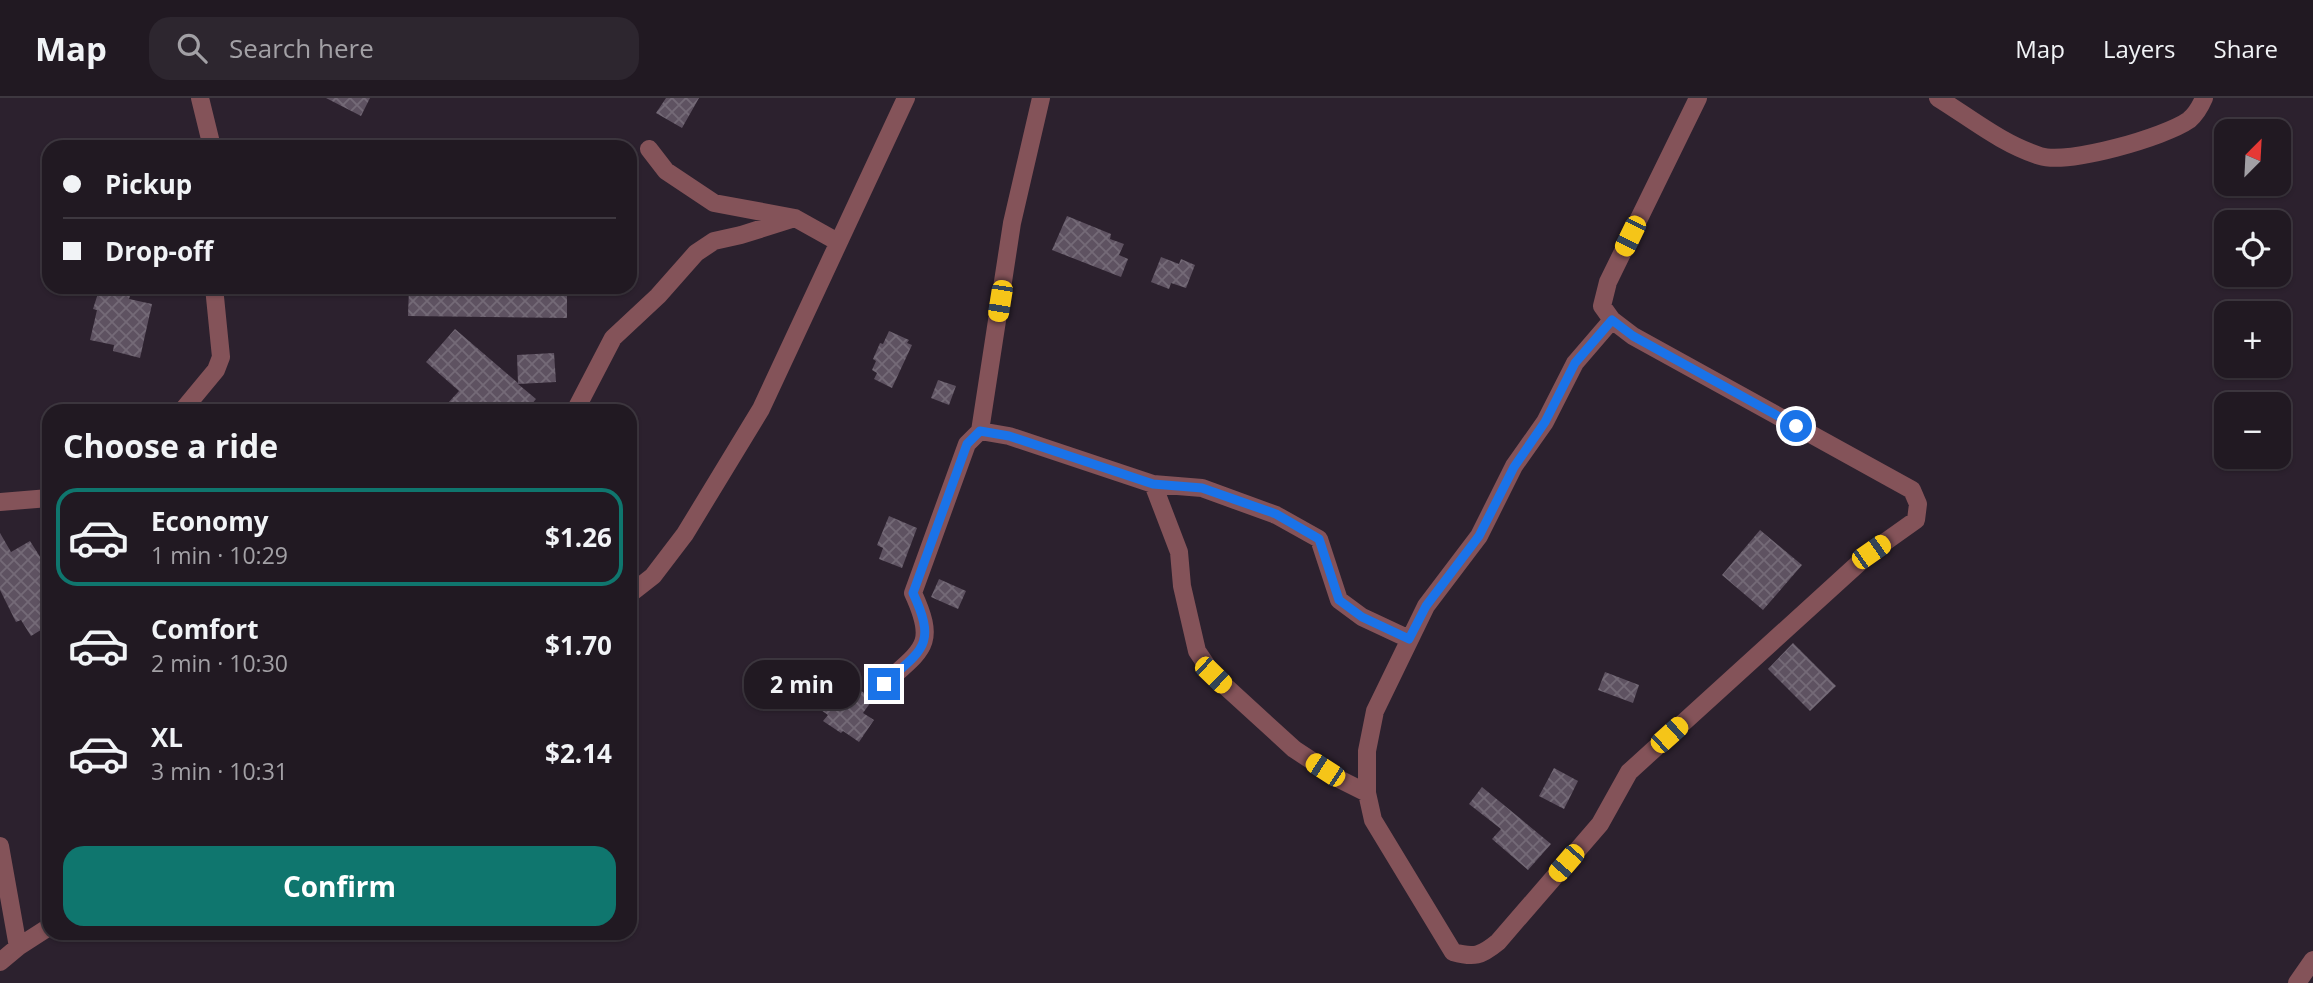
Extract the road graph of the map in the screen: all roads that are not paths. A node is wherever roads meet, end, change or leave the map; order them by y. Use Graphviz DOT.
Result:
graph roads {
  1 [pos="200,98"];
  2 [pos="905,98"];
  3 [pos="1041,98"];
  4 [pos="1698,98"];
  5 [pos="1938,98"];
  6 [pos="2204,98"];
  7 [pos="210,140"];
  8 [pos="649,149"];
  9 [pos="795,218"];
  10 [pos="838,242"];
  11 [pos="215,294"];
  12 [pos="1612,320"];
  13 [pos="189,404"];
  14 [pos="579,404"];
  15 [pos="980,431"];
  16 [pos="1153,484"];
  17 [pos="42,499"];
  18 [pos="0,502"];
  19 [pos="637,589"];
  20 [pos="1409,639"];
  21 [pos="884,684"];
  22 [pos="1367,793"];
  23 [pos="0,846"];
  24 [pos="6,915"];
  25 [pos="42,932"];
  26 [pos="18,947"];
  27 [pos="2313,960"];
  28 [pos="0,962"];
  29 [pos="2297,983"];
  1 -- 7 [label="street"];
  2 -- 10 [label="street"];
  3 -- 15 [label="street"];
  4 -- 12 [label="street"];
  5 -- 6 [label="street"];
  8 -- 9 [label="street"];
  9 -- 10 [label="street"];
  9 -- 14 [label="street"];
  10 -- 19 [label="street"];
  11 -- 13 [label="street"];
  12 -- 20 [label="street"];
  12 -- 22 [label="street"];
  15 -- 16 [label="street"];
  15 -- 21 [label="street"];
  16 -- 20 [label="street"];
  16 -- 22 [label="street"];
  17 -- 18 [label="street"];
  20 -- 22 [label="street"];
  23 -- 24 [label="street"];
  24 -- 26 [label="street"];
  25 -- 26 [label="street"];
  26 -- 28 [label="street"];
  27 -- 29 [label="street"];
}
